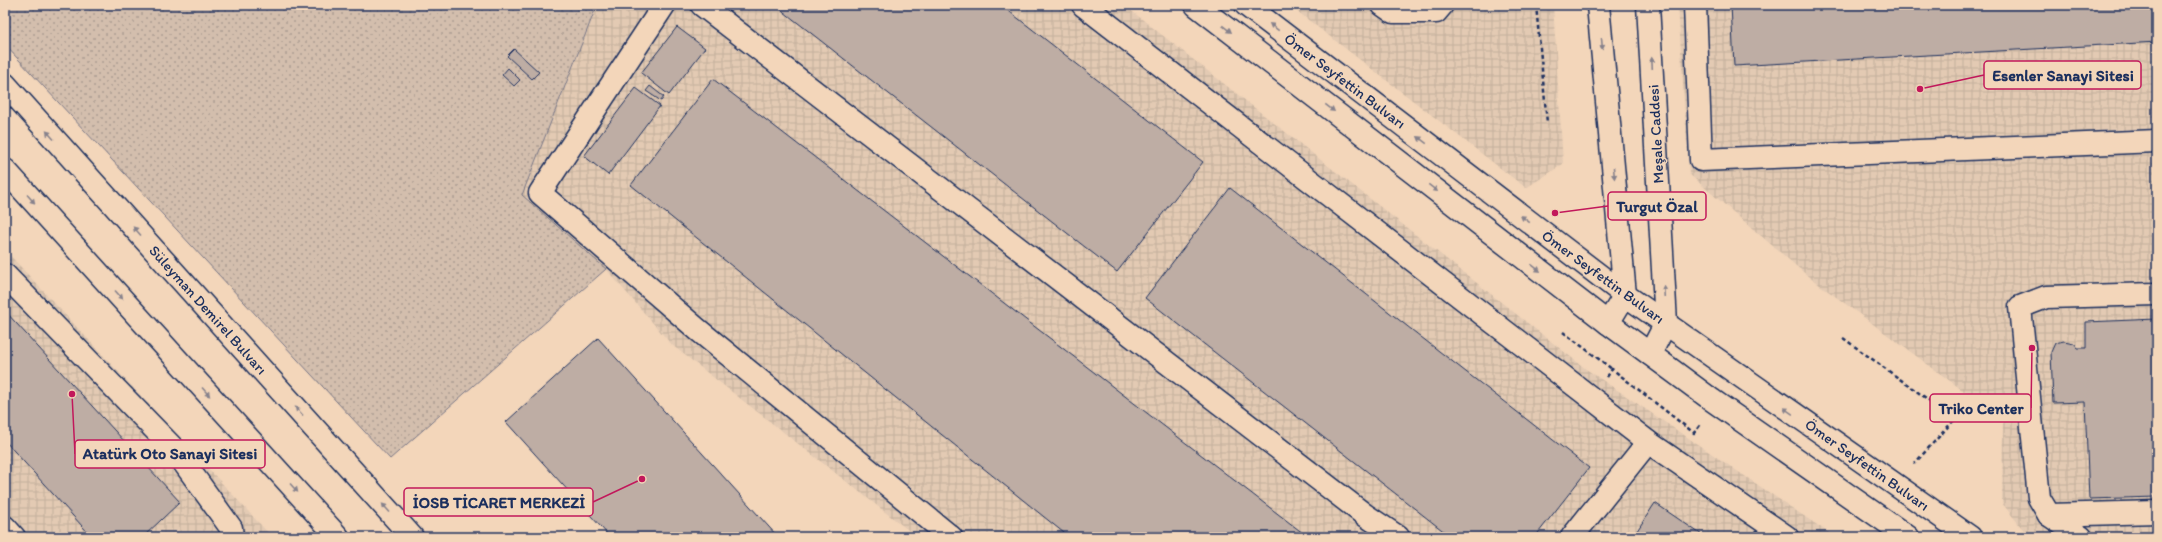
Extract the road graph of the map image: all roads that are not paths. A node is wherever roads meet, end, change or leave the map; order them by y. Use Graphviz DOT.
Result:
graph roads {
  1 [pos="664,5"];
  2 [pos="1082,5"];
  3 [pos="1196,5"];
  4 [pos="1246,5"];
  5 [pos="1383,5"];
  6 [pos="1442,5"];
  7 [pos="1598,5"];
  8 [pos="1648,5"];
  9 [pos="1695,5"];
  10 [pos="709,7"];
  11 [pos="5,84"];
  12 [pos="2157,141"];
  13 [pos="5,170"];
  14 [pos="5,275"];
  15 [pos="2157,294"];
  16 [pos="1625,296"];
  17 [pos="1608,323"];
  18 [pos="1666,323"];
  19 [pos="1650,354"];
  20 [pos="1648,442"];
  21 [pos="2157,512"];
  22 [pos="2049,515"];
  23 [pos="5,527"];
  24 [pos="14,537"];
  25 [pos="232,537"];
  26 [pos="338,537"];
  27 [pos="412,537"];
  28 [pos="950,537"];
  29 [pos="1398,537"];
  30 [pos="1572,537"];
  31 [pos="1787,537"];
  32 [pos="1908,537"];
  33 [pos="1970,537"];
  34 [pos="2081,537"];
  1 -- 28 [label="street"];
  2 -- 20 [label="street"];
  3 -- 17 [label="street, Ömer Seyfettin Bulvarı, one-way"];
  16 -- 4 [label="street, Ömer Seyfettin Bulvarı, one-way"];
  5 -- 6 [label="street"];
  7 -- 16 [label="street, one-way"];
  18 -- 8 [label="street, Meşale Caddesi, one-way"];
  9 -- 12 [label="street"];
  10 -- 29 [label="street"];
  27 -- 11 [label="street, Süleyman Demirel Bulvarı, one-way"];
  13 -- 26 [label="street, one-way"];
  14 -- 25 [label="street"];
  15 -- 22 [label="street"];
  16 -- 17 [label="street"];
  16 -- 18 [label="street, Ömer Seyfettin Bulvarı"];
  17 -- 19 [label="street, Ömer Seyfettin Bulvarı"];
  18 -- 19 [label="street"];
  33 -- 18 [label="street, Ömer Seyfettin Bulvarı, one-way"];
  19 -- 32 [label="street, Ömer Seyfettin Bulvarı"];
  20 -- 30 [label="street"];
  20 -- 31 [label="street"];
  21 -- 22 [label="street"];
  22 -- 34 [label="street"];
  23 -- 24 [label="street"];
}
